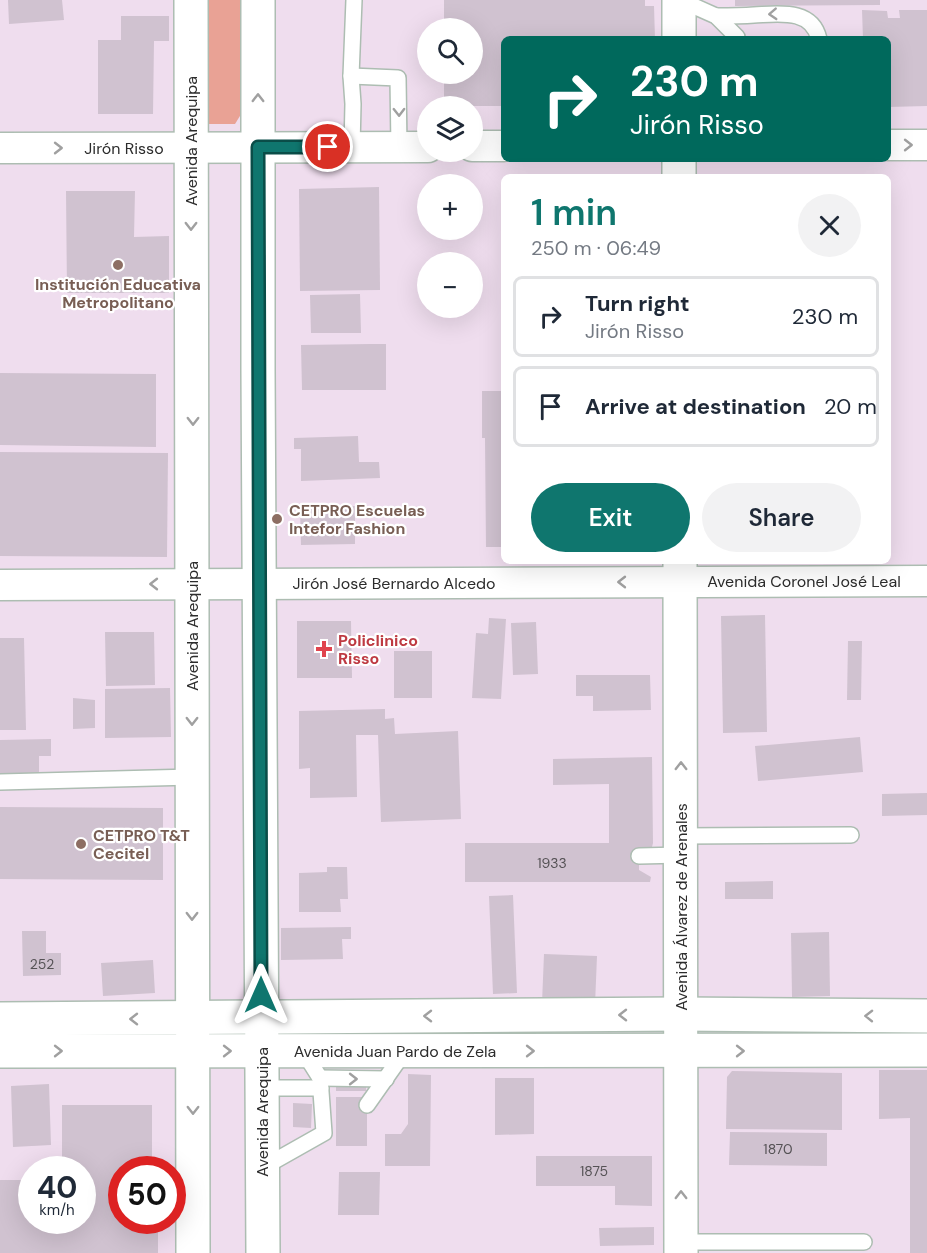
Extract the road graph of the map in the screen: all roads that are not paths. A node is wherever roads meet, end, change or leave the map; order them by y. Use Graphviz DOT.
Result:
graph roads {
  1 [pos="191,0"];
  2 [pos="258,0"];
  3 [pos="354,0"];
  4 [pos="679,0"];
  5 [pos="716,16"];
  6 [pos="679,36"];
  7 [pos="736,36"];
  8 [pos="818,36"];
  9 [pos="351,76"];
  10 [pos="891,145"];
  11 [pos="927,145"];
  12 [pos="483,146"];
  13 [pos="501,146"];
  14 [pos="190,147"];
  15 [pos="258,147"];
  16 [pos="352,147"];
  17 [pos="413,147"];
  18 [pos="0,148"];
  19 [pos="680,571"];
  20 [pos="927,581"];
  21 [pos="192,584"];
  22 [pos="260,584"];
  23 [pos="0,585"];
  24 [pos="192,777"];
  25 [pos="0,782"];
  26 [pos="851,835"];
  27 [pos="681,846"];
  28 [pos="639,856"];
  29 [pos="681,1014"];
  30 [pos="927,1016"];
  31 [pos="262,1017"];
  32 [pos="193,1018"];
  33 [pos="0,1019"];
  34 [pos="303,1050"];
  35 [pos="927,1050"];
  36 [pos="0,1051"];
  37 [pos="193,1051"];
  38 [pos="262,1051"];
  39 [pos="405,1051"];
  40 [pos="682,1051"];
  41 [pos="386,1079"];
  42 [pos="321,1083"];
  43 [pos="262,1088"];
  44 [pos="367,1105"];
  45 [pos="262,1168"];
  46 [pos="864,1242"];
  47 [pos="681,1247"];
  48 [pos="193,1253"];
  49 [pos="263,1253"];
  1 -- 14 [label="main road, Avenida Arequipa"];
  15 -- 2 [label="main road, Avenida Arequipa, one-way"];
  3 -- 9 [label="lane"];
  4 -- 5 [label="lane"];
  4 -- 6 [label="main road"];
  5 -- 7 [label="lane"];
  8 -- 5 [label="lane, one-way"];
  9 -- 16 [label="lane"];
  9 -- 17 [label="lane, one-way"];
  10 -- 11 [label="street, one-way"];
  12 -- 13 [label="street"];
  14 -- 15 [label="street, Jirón Risso"];
  18 -- 14 [label="street, Jirón Risso, one-way"];
  14 -- 21 [label="main road, Avenida Arequipa, one-way"];
  15 -- 16 [label="street, Jirón Risso"];
  15 -- 22 [label="main road, Avenida Arequipa"];
  16 -- 17 [label="street, Jirón Risso"];
  19 -- 20 [label="street, Avenida Coronel José Leal"];
  19 -- 22 [label="street, Jirón José Bernardo Alcedo, one-way"];
  27 -- 19 [label="main road, Avenida Álvarez de Arenales, one-way"];
  21 -- 22 [label="street, Jirón José Bernardo Alcedo"];
  21 -- 23 [label="street, Jirón José Bernardo Alcedo, one-way"];
  21 -- 24 [label="main road, Avenida Arequipa, one-way"];
  22 -- 31 [label="main road, Avenida Arequipa"];
  24 -- 25 [label="lane"];
  24 -- 32 [label="main road, Avenida Arequipa, one-way"];
  26 -- 27 [label="lane"];
  27 -- 28 [label="lane"];
  27 -- 29 [label="main road, Avenida Álvarez de Arenales"];
  30 -- 29 [label="main road, Avenida Juan Pardo de Zela, one-way"];
  29 -- 31 [label="main road, Avenida Juan Pardo de Zela, one-way"];
  29 -- 40 [label="main road, Avenida Álvarez de Arenales"];
  31 -- 32 [label="main road, Avenida Juan Pardo de Zela"];
  31 -- 38 [label="main road, Avenida Arequipa"];
  32 -- 33 [label="main road, Avenida Juan Pardo de Zela, one-way"];
  32 -- 37 [label="main road, Avenida Arequipa"];
  34 -- 38 [label="main road, Avenida Juan Pardo de Zela"];
  34 -- 39 [label="main road, Avenida Juan Pardo de Zela"];
  34 -- 42 [label="lane"];
  40 -- 35 [label="main road, Avenida Juan Pardo de Zela, one-way"];
  36 -- 37 [label="main road, Avenida Juan Pardo de Zela, one-way"];
  37 -- 38 [label="main road, Avenida Juan Pardo de Zela, one-way"];
  37 -- 48 [label="main road, Avenida Arequipa, one-way"];
  38 -- 43 [label="main road, Avenida Arequipa"];
  39 -- 40 [label="main road, Avenida Juan Pardo de Zela, one-way"];
  39 -- 41 [label="lane"];
  47 -- 40 [label="main road, Avenida Álvarez de Arenales, one-way"];
  42 -- 41 [label="lane, one-way"];
  41 -- 44 [label="lane"];
  42 -- 43 [label="lane"];
  42 -- 45 [label="lane"];
  43 -- 45 [label="main road, Avenida Arequipa"];
  45 -- 49 [label="main road, Avenida Arequipa"];
  46 -- 47 [label="lane"];
}
